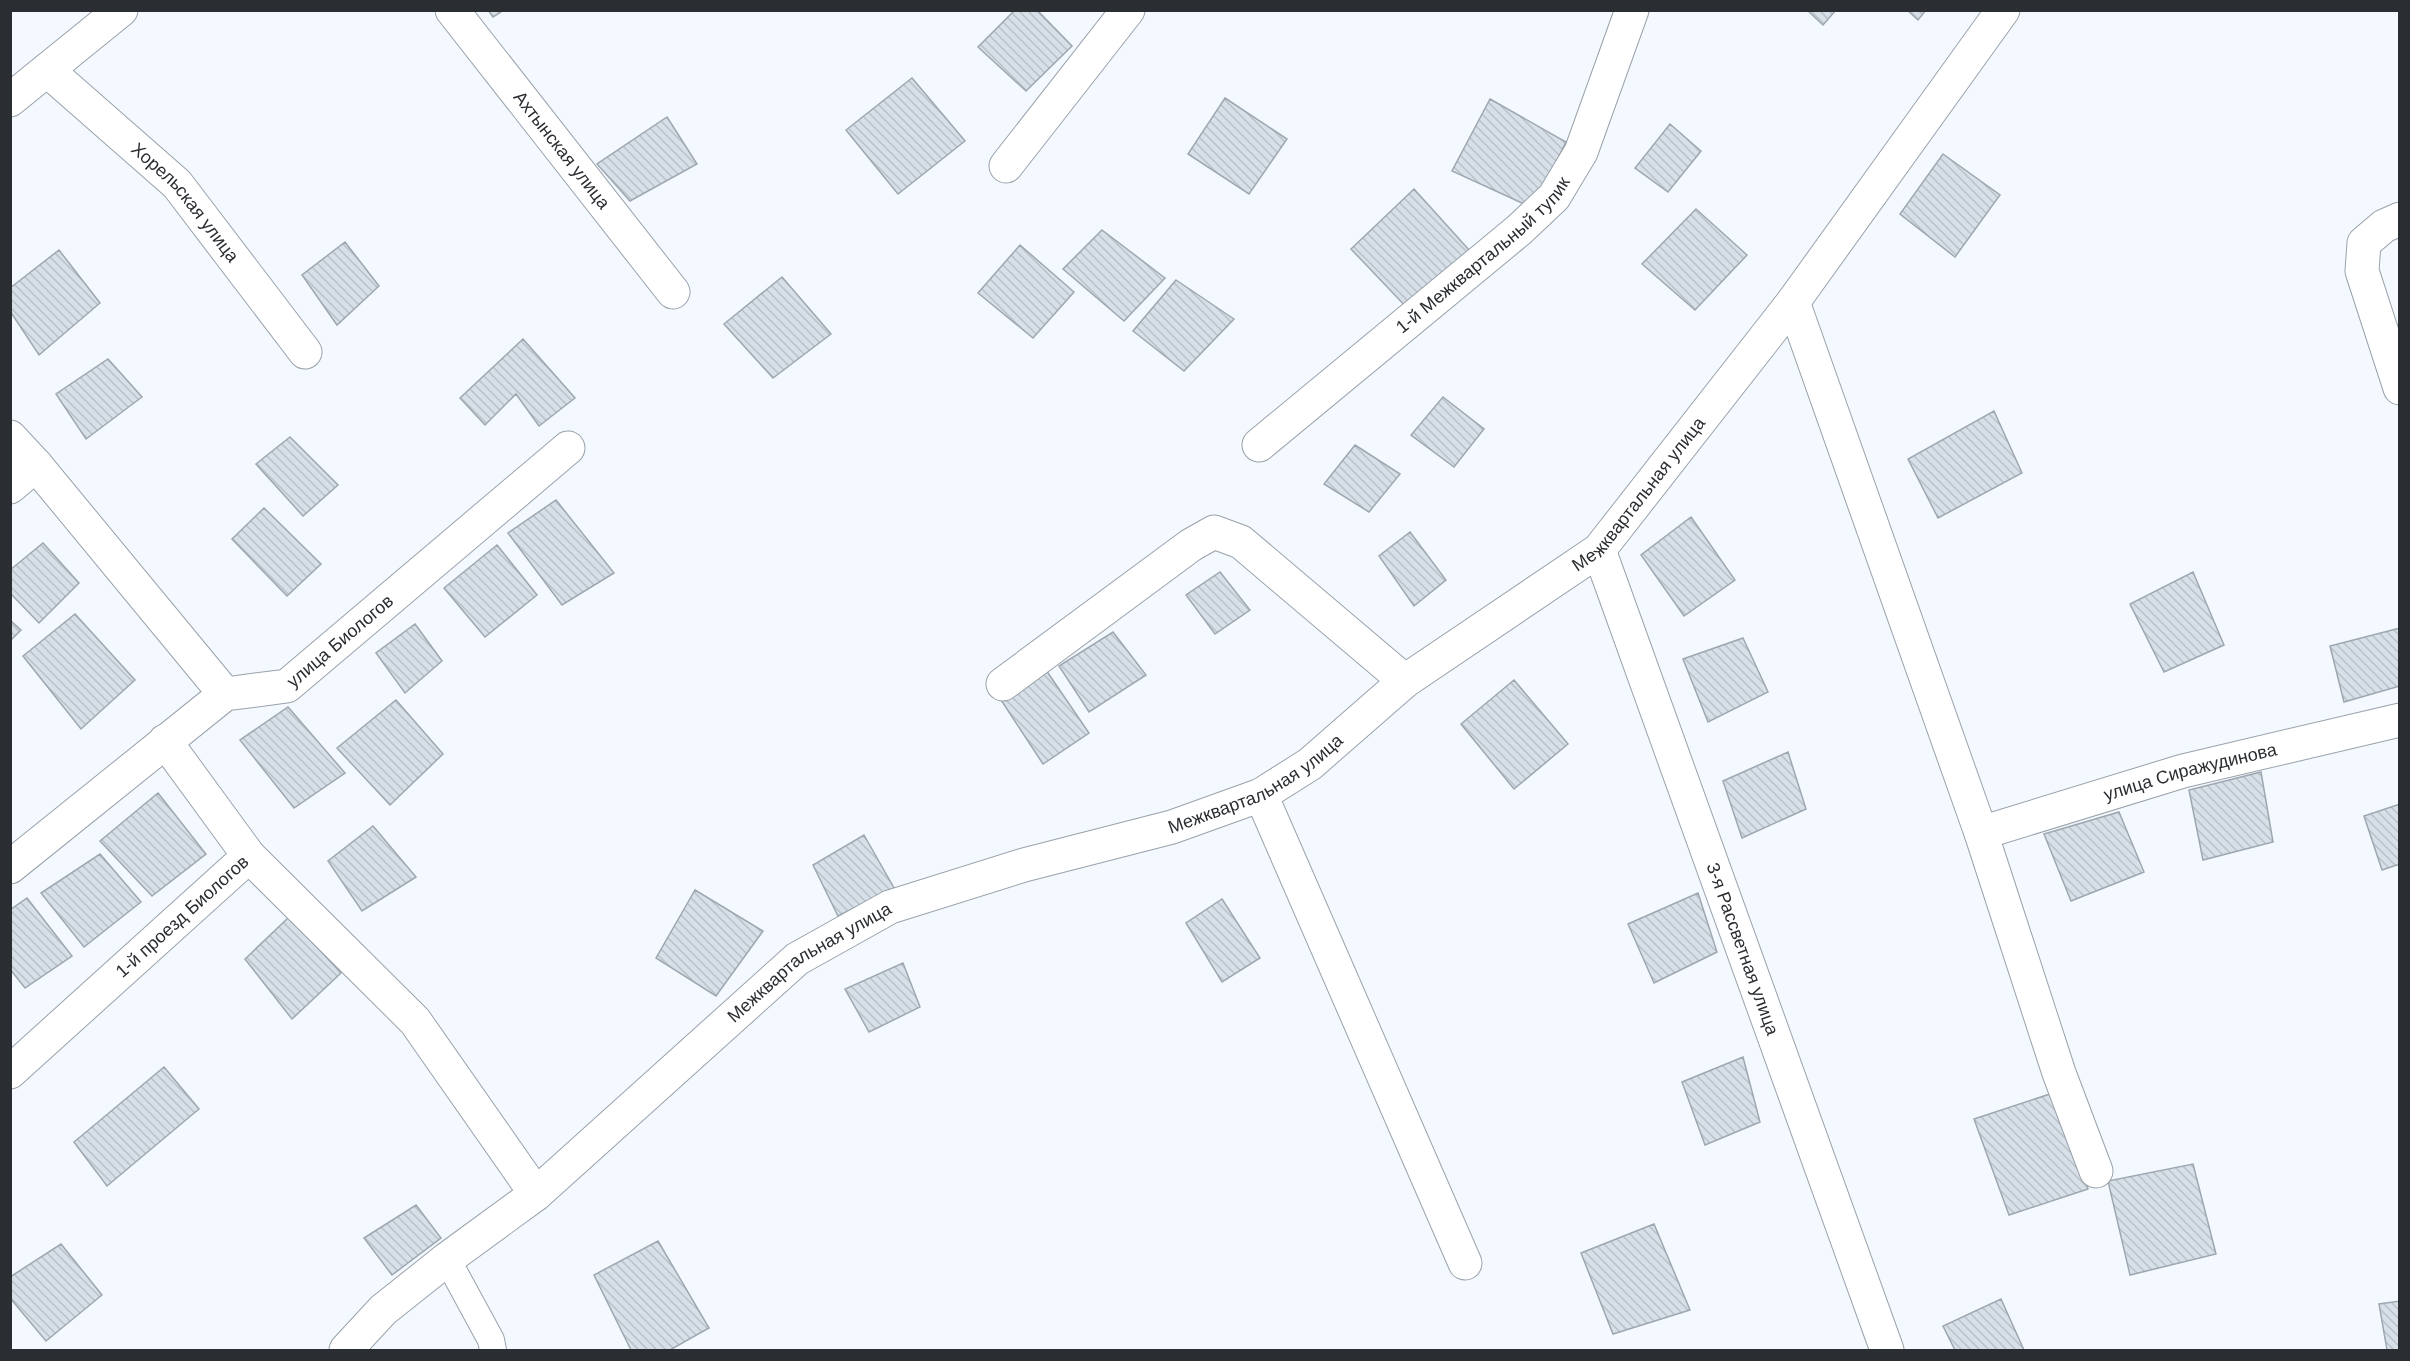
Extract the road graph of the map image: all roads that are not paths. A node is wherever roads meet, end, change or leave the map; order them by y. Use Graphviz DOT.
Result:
graph roads {
  1 [pos="121,10"];
  2 [pos="452,10"];
  3 [pos="1128,10"];
  4 [pos="1632,10"];
  5 [pos="2003,10"];
  6 [pos="48,70"];
  7 [pos="10,100"];
  8 [pos="1006,166"];
  9 [pos="2400,219"];
  10 [pos="673,292"];
  11 [pos="1793,302"];
  12 [pos="305,352"];
  13 [pos="2400,388"];
  14 [pos="10,437"];
  15 [pos="1259,445"];
  16 [pos="568,448"];
  17 [pos="36,465"];
  18 [pos="10,487"];
  19 [pos="1599,549"];
  20 [pos="1405,681"];
  21 [pos="1003,684"];
  22 [pos="225,694"];
  23 [pos="2400,720"];
  24 [pos="165,741"];
  25 [pos="1261,795"];
  26 [pos="1981,833"];
  27 [pos="249,856"];
  28 [pos="10,867"];
  29 [pos="10,1072"];
  30 [pos="2096,1171"];
  31 [pos="536,1194"];
  32 [pos="447,1259"];
  33 [pos="1465,1263"];
  34 [pos="346,1350"];
  35 [pos="493,1350"];
  36 [pos="1887,1350"];
  1 -- 6 [label="street"];
  2 -- 10 [label="street, Ахтынская улица"];
  3 -- 8 [label="street"];
  4 -- 15 [label="street, 1-й Межквартальный тупик"];
  5 -- 11 [label="street, Межквартальная улица"];
  6 -- 7 [label="street"];
  6 -- 12 [label="street, Хорельская улица"];
  9 -- 13 [label="street"];
  11 -- 19 [label="street, Межквартальная улица"];
  11 -- 26 [label="street"];
  14 -- 17 [label="street"];
  16 -- 22 [label="street, улица Биологов"];
  17 -- 18 [label="street"];
  17 -- 22 [label="street"];
  19 -- 20 [label="street, Межквартальная улица"];
  19 -- 36 [label="street, 3-я Рассветная улица"];
  20 -- 21 [label="street"];
  20 -- 25 [label="street, Межквартальная улица"];
  22 -- 24 [label="street"];
  23 -- 26 [label="street, улица Сиражудинова"];
  24 -- 27 [label="street, 1-й проезд Биологов"];
  24 -- 28 [label="street"];
  25 -- 31 [label="street, Межквартальная улица"];
  25 -- 33 [label="street"];
  26 -- 30 [label="street"];
  27 -- 29 [label="street, 1-й проезд Биологов"];
  27 -- 31 [label="street"];
  31 -- 32 [label="street, Межквартальная улица"];
  32 -- 34 [label="street, Межквартальная улица"];
  32 -- 35 [label="lane"];
}
